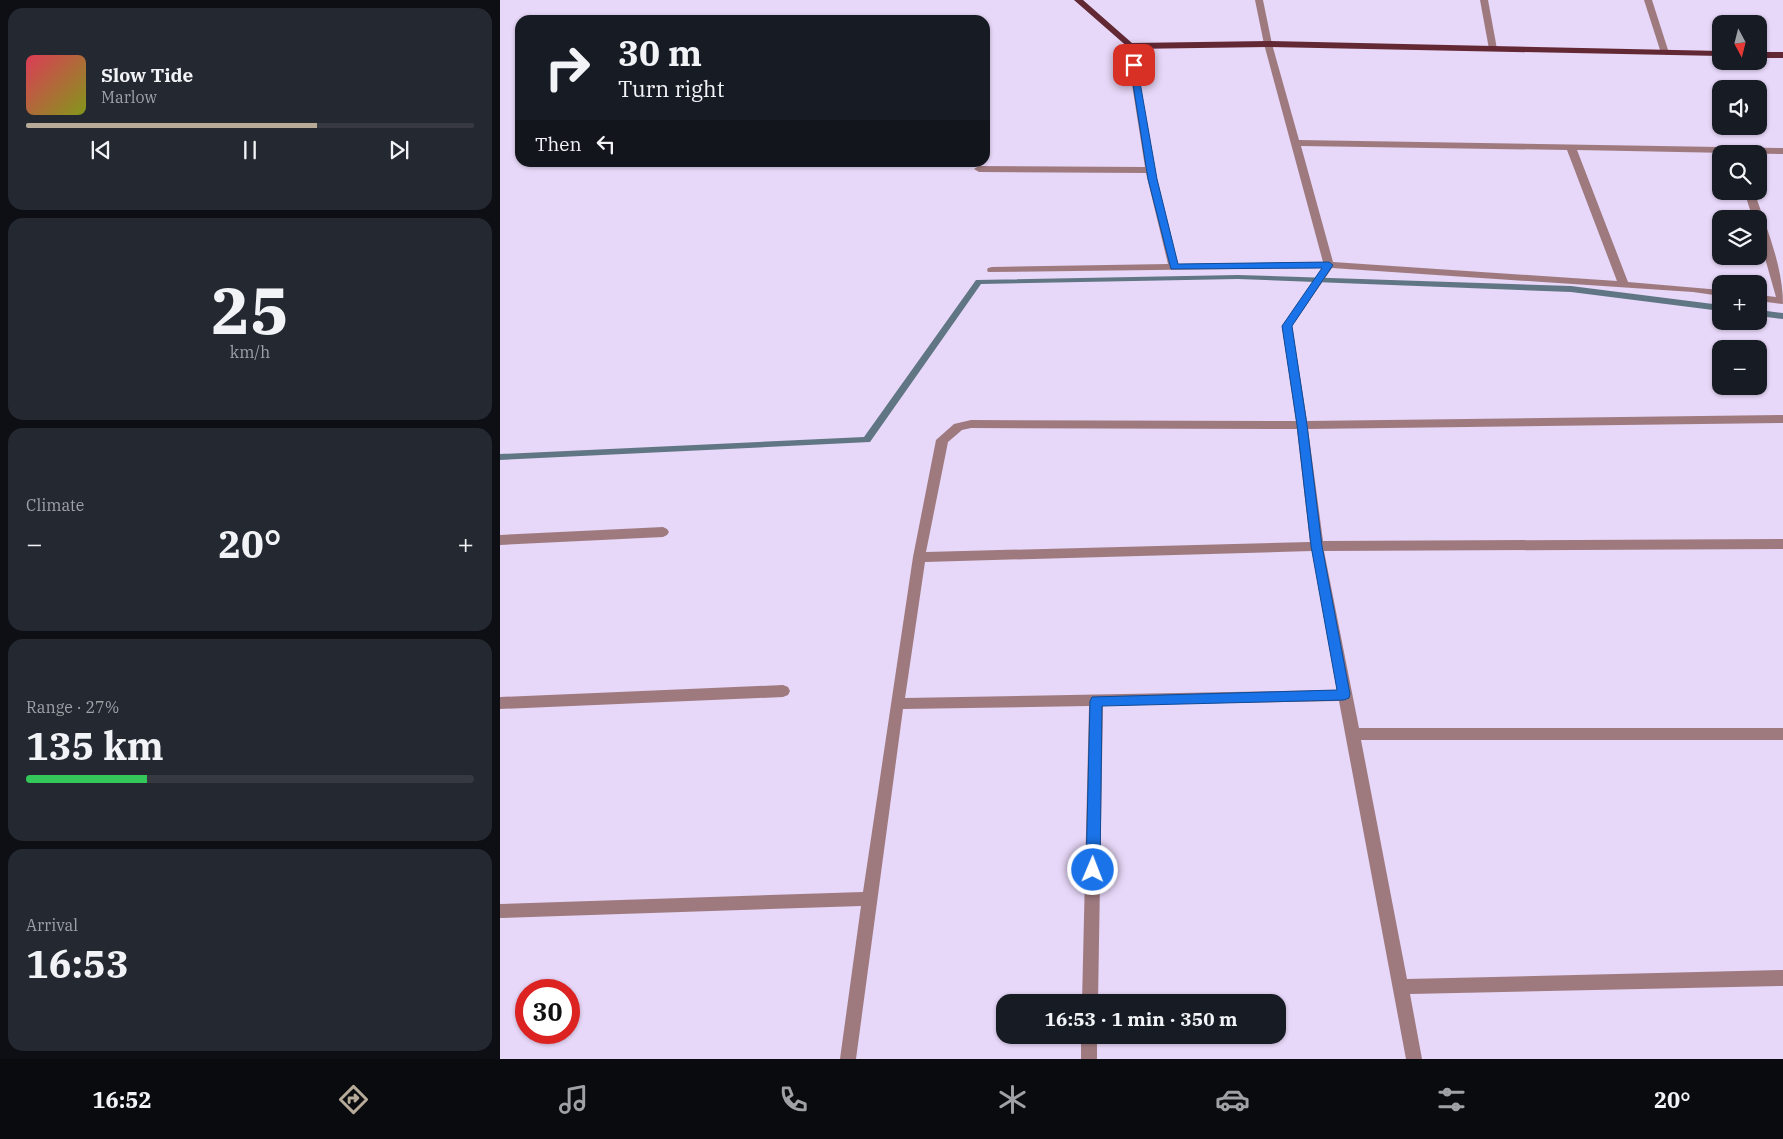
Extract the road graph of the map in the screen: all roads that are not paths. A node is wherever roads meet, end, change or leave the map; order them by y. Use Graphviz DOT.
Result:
graph roads {
  1 [pos="1078,0"];
  2 [pos="1259,0"];
  3 [pos="1484,0"];
  4 [pos="1648,0"];
  5 [pos="1268,44"];
  6 [pos="1130,46"];
  7 [pos="1493,49"];
  8 [pos="1665,53"];
  9 [pos="1712,54"];
  10 [pos="1768,55"];
  11 [pos="1783,56"];
  12 [pos="1296,143"];
  13 [pos="1570,148"];
  14 [pos="1712,151"];
  15 [pos="1767,152"];
  16 [pos="1783,152"];
  17 [pos="979,169"];
  18 [pos="1151,170"];
  19 [pos="1767,248"];
  20 [pos="1329,265"];
  21 [pos="1174,267"];
  22 [pos="992,270"];
  23 [pos="1624,285"];
  24 [pos="1712,292"];
  25 [pos="1767,299"];
  26 [pos="1782,301"];
  27 [pos="1783,419"];
  28 [pos="1302,425"];
  29 [pos="663,532"];
  30 [pos="500,540"];
  31 [pos="1783,544"];
  32 [pos="1317,546"];
  33 [pos="919,557"];
  34 [pos="783,691"];
  35 [pos="1344,694"];
  36 [pos="1096,701"];
  37 [pos="500,703"];
  38 [pos="896,704"];
  39 [pos="1352,734"];
  40 [pos="1783,734"];
  41 [pos="870,900"];
  42 [pos="500,911"];
  43 [pos="1783,978"];
  44 [pos="1401,987"];
  45 [pos="1090,994"];
  46 [pos="1089,1044"];
  47 [pos="848,1059"];
  48 [pos="1089,1059"];
  49 [pos="1414,1059"];
  1 -- 6 [label="main road"];
  2 -- 5 [label="street"];
  3 -- 7 [label="street"];
  4 -- 8 [label="street"];
  5 -- 6 [label="main road"];
  5 -- 7 [label="main road"];
  5 -- 12 [label="street"];
  6 -- 18 [label="street"];
  7 -- 8 [label="main road"];
  8 -- 9 [label="main road"];
  10 -- 11 [label="main road"];
  12 -- 13 [label="street"];
  12 -- 20 [label="street"];
  13 -- 14 [label="street"];
  13 -- 23 [label="street"];
  15 -- 16 [label="street"];
  17 -- 18 [label="street"];
  18 -- 21 [label="street"];
  19 -- 26 [label="street"];
  20 -- 21 [label="street"];
  20 -- 23 [label="street"];
  20 -- 28 [label="street"];
  21 -- 22 [label="street"];
  23 -- 24 [label="street"];
  25 -- 26 [label="street"];
  27 -- 28 [label="street"];
  28 -- 32 [label="street"];
  28 -- 33 [label="street"];
  29 -- 30 [label="street"];
  31 -- 32 [label="street"];
  32 -- 33 [label="street"];
  32 -- 35 [label="street"];
  33 -- 38 [label="street"];
  34 -- 37 [label="street"];
  35 -- 36 [label="street"];
  35 -- 39 [label="street"];
  36 -- 38 [label="street"];
  36 -- 45 [label="street"];
  38 -- 41 [label="street"];
  39 -- 40 [label="street"];
  39 -- 44 [label="street"];
  41 -- 42 [label="street"];
  41 -- 47 [label="street"];
  43 -- 44 [label="street"];
  44 -- 49 [label="street"];
  46 -- 48 [label="street"];
}
